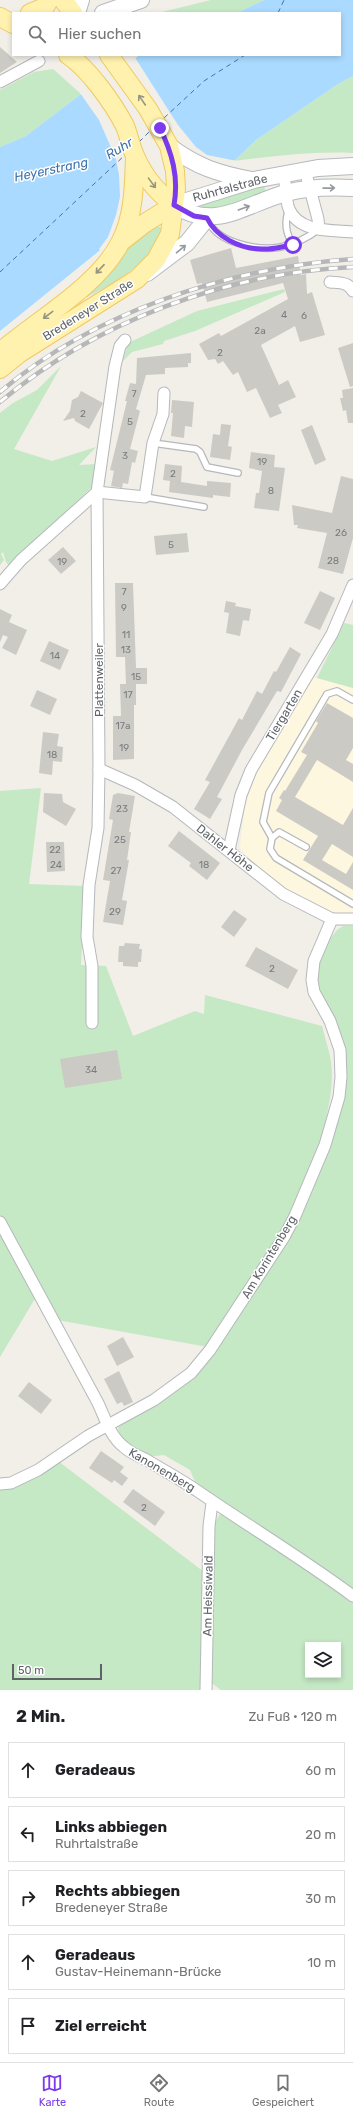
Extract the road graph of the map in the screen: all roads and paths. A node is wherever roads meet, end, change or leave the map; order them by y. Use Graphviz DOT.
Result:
graph roads {
  1 [pos="50,0"];
  2 [pos="64,0"];
  3 [pos="81,0"];
  4 [pos="133,5"];
  5 [pos="34,12"];
  6 [pos="72,12"];
  7 [pos="77,12"];
  8 [pos="107,12"];
  9 [pos="111,56"];
  10 [pos="74,57"];
  11 [pos="39,61"];
  12 [pos="120,62"];
  13 [pos="0,82"];
  14 [pos="168,146"];
  15 [pos="135,157"];
  16 [pos="348,166"];
  17 [pos="305,170"];
  18 [pos="284,174"];
  19 [pos="254,180"];
  20 [pos="351,188"];
  21 [pos="310,189"];
  22 [pos="286,193"];
  23 [pos="175,208"];
  24 [pos="289,209"];
  25 [pos="207,218"];
  26 [pos="319,229"];
  27 [pos="353,232"];
  28 [pos="120,243"];
  29 [pos="293,245"];
  30 [pos="137,279"];
  31 [pos="330,282"];
  32 [pos="353,291"];
  33 [pos="125,340"];
  34 [pos="0,352"];
  35 [pos="0,369"];
  36 [pos="164,393"];
  37 [pos="153,443"];
  38 [pos="238,472"];
  39 [pos="97,492"];
  40 [pos="145,497"];
  41 [pos="204,507"];
  42 [pos="0,584"];
  43 [pos="353,585"];
  44 [pos="353,700"];
  45 [pos="99,768"];
  46 [pos="272,838"];
  47 [pos="306,847"];
  48 [pos="229,850"];
  49 [pos="353,904"];
  50 [pos="332,919"];
  51 [pos="353,919"];
  52 [pos="92,1023"];
  53 [pos="0,1222"];
  54 [pos="108,1426"];
  55 [pos="0,1484"];
  56 [pos="212,1503"];
  57 [pos="353,1596"];
  58 [pos="206,1690"];
  1 -- 5 [label="main road"];
  2 -- 6 [label="main road"];
  3 -- 7 [label="main road"];
  4 -- 8 [label="main road"];
  9 -- 12 [label="main road, Bredeneyer Straße"];
  10 -- 15 [label="main road"];
  11 -- 13 [label="street"];
  14 -- 12 [label="main road, Bredeneyer Straße, one-way"];
  14 -- 19 [label="main road"];
  14 -- 23 [label="main road, Bredeneyer Straße"];
  15 -- 23 [label="main road, one-way"];
  15 -- 28 [label="main road, Bredeneyer Straße"];
  16 -- 17 [label="main road, Ruhrtalstraße"];
  17 -- 18 [label="main road, Ruhrtalstraße"];
  17 -- 21 [label="street"];
  18 -- 19 [label="main road, Ruhrtalstraße"];
  18 -- 22 [label="street"];
  19 -- 23 [label="main road, Ruhrtalstraße"];
  21 -- 20 [label="main road, Ruhrtalstraße, one-way"];
  21 -- 22 [label="main road, Ruhrtalstraße"];
  21 -- 26 [label="street"];
  22 -- 24 [label="street"];
  25 -- 22 [label="main road, Ruhrtalstraße, one-way"];
  23 -- 25 [label="main road, Ruhrtalstraße"];
  23 -- 28 [label="main road"];
  23 -- 30 [label="main road, Bredeneyer Straße"];
  24 -- 26 [label="street"];
  24 -- 29 [label="lane"];
  25 -- 29 [label="lane"];
  30 -- 25 [label="main road, one-way"];
  26 -- 27 [label="street"];
  26 -- 29 [label="lane"];
  28 -- 34 [label="main road, Bredeneyer Straße, one-way"];
  30 -- 35 [label="main road, Bredeneyer Straße"];
  31 -- 32 [label="street"];
  33 -- 39 [label="street, Plattenweiler"];
  36 -- 37 [label="street"];
  37 -- 38 [label="lane"];
  37 -- 40 [label="street"];
  39 -- 40 [label="street"];
  39 -- 42 [label="street"];
  39 -- 45 [label="street, Plattenweiler"];
  40 -- 41 [label="lane"];
  43 -- 48 [label="street, Tiergarten"];
  44 -- 46 [label="lane"];
  45 -- 48 [label="street, Dahler Höhe"];
  45 -- 52 [label="street, Plattenweiler"];
  46 -- 47 [label="lane"];
  46 -- 49 [label="lane"];
  48 -- 50 [label="street, Dahler Höhe"];
  50 -- 51 [label="street, Dahler Höhe"];
  50 -- 54 [label="street, Am Korintenberg"];
  53 -- 54 [label="street, Kanonenberg"];
  54 -- 55 [label="street, Am Korintenberg"];
  54 -- 56 [label="street, Kanonenberg"];
  56 -- 57 [label="street, Kanonenberg"];
  56 -- 58 [label="street, Am Heissiwald"];
}
